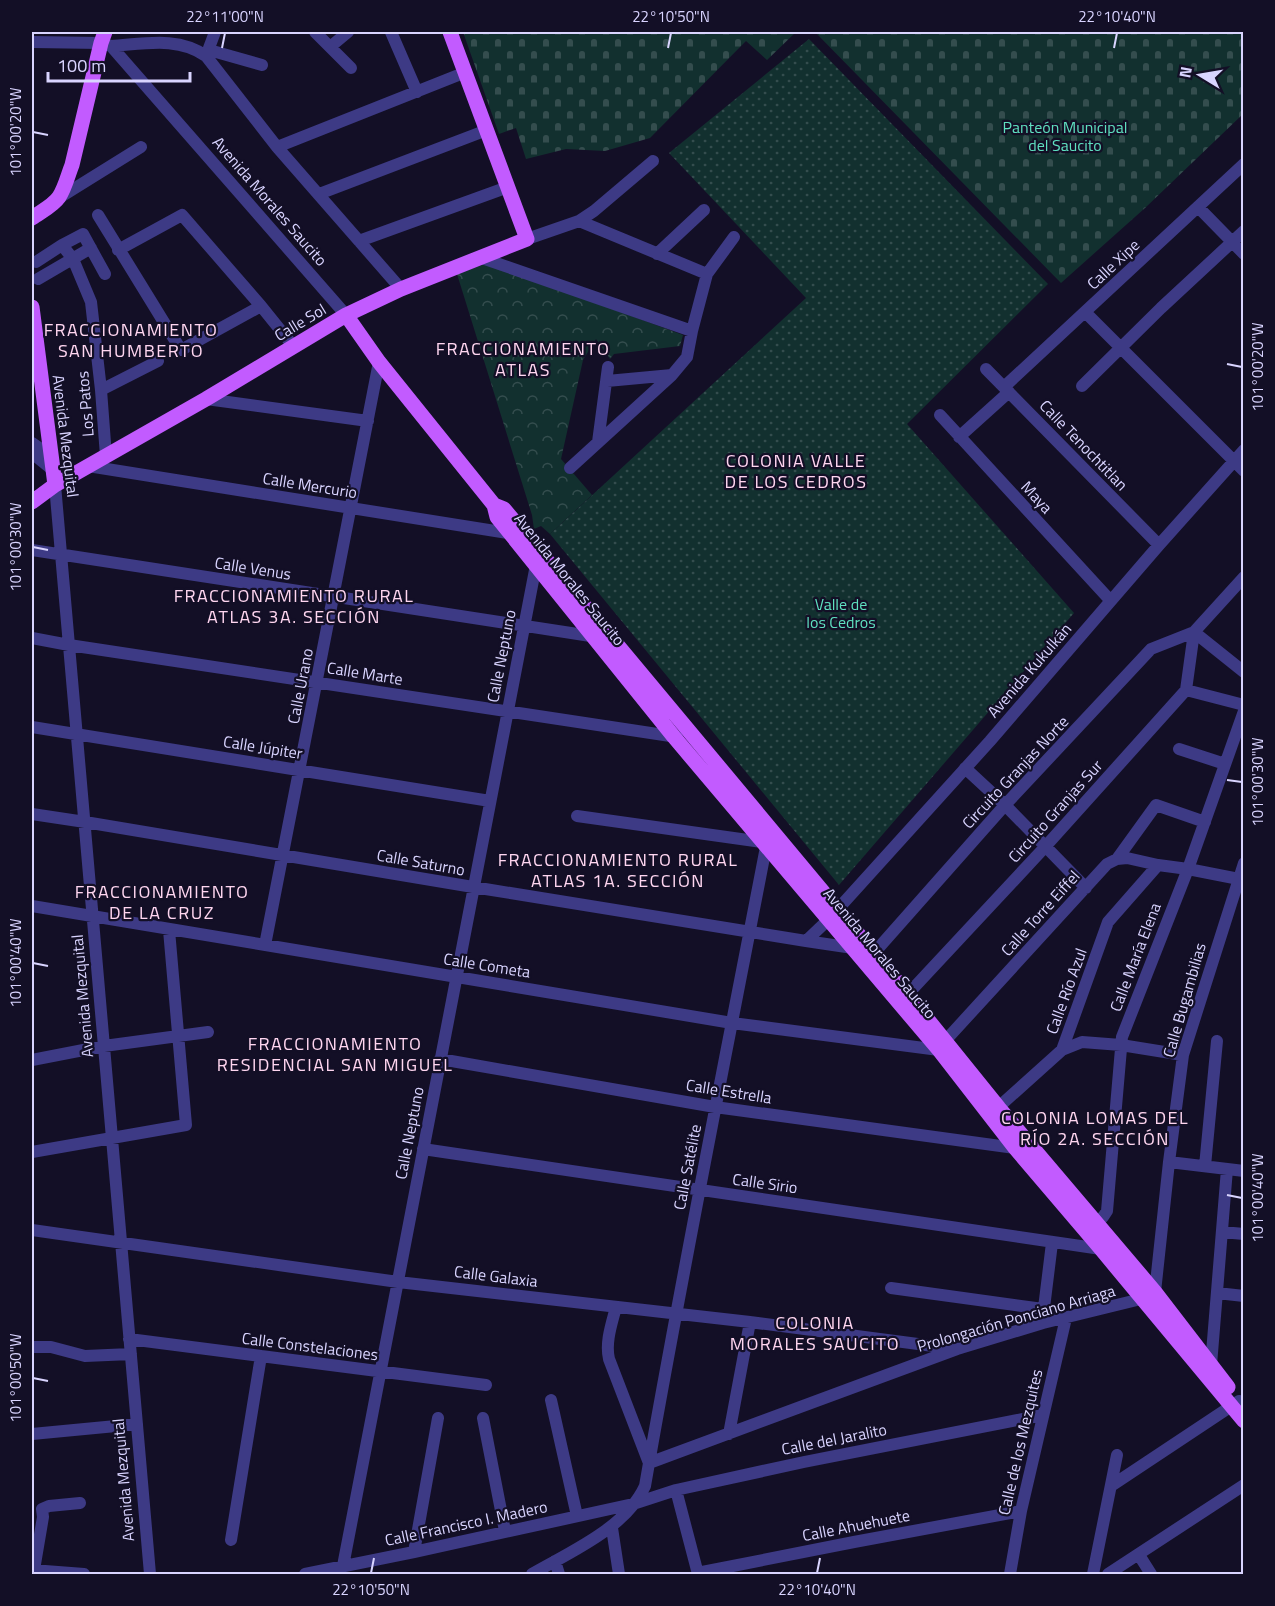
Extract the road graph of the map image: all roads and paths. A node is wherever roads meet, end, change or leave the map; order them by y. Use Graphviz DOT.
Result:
graph roads {
  1 [pos="215,32"];
  2 [pos="315,32"];
  3 [pos="348,32"];
  4 [pos="391,32"];
  5 [pos="450,32"];
  6 [pos="106,40"];
  7 [pos="32,42"];
  8 [pos="330,47"];
  9 [pos="207,53"];
  10 [pos="262,65"];
  11 [pos="351,68"];
  12 [pos="466,72"];
  13 [pos="417,92"];
  14 [pos="487,130"];
  15 [pos="141,147"];
  16 [pos="277,147"];
  17 [pos="653,161"];
  18 [pos="1244,164"];
  19 [pos="508,187"];
  20 [pos="318,194"];
  21 [pos="58,198"];
  22 [pos="1198,207"];
  23 [pos="704,210"];
  24 [pos="98,215"];
  25 [pos="32,218"];
  26 [pos="579,221"];
  27 [pos="1244,231"];
  28 [pos="734,237"];
  29 [pos="527,239"];
  30 [pos="359,241"];
  31 [pos="1232,242"];
  32 [pos="62,245"];
  33 [pos="91,248"];
  34 [pos="118,250"];
  35 [pos="657,254"];
  36 [pos="1244,254"];
  37 [pos="482,258"];
  38 [pos="73,259"];
  39 [pos="36,262"];
  40 [pos="105,273"];
  41 [pos="707,274"];
  42 [pos="38,279"];
  43 [pos="401,289"];
  44 [pos="261,306"];
  45 [pos="32,307"];
  46 [pos="1085,312"];
  47 [pos="346,315"];
  48 [pos="692,331"];
  49 [pos="294,347"];
  50 [pos="1120,348"];
  51 [pos="158,361"];
  52 [pos="379,362"];
  53 [pos="608,367"];
  54 [pos="986,369"];
  55 [pos="672,375"];
  56 [pos="607,381"];
  57 [pos="1082,386"];
  58 [pos="101,390"];
  59 [pos="1007,390"];
  60 [pos="206,399"];
  61 [pos="940,416"];
  62 [pos="368,421"];
  63 [pos="959,437"];
  64 [pos="598,442"];
  65 [pos="32,443"];
  66 [pos="1244,450"];
  67 [pos="32,453"];
  68 [pos="106,456"];
  69 [pos="1233,460"];
  70 [pos="88,466"];
  71 [pos="570,468"];
  72 [pos="53,470"];
  73 [pos="1244,471"];
  74 [pos="32,502"];
  75 [pos="494,505"];
  76 [pos="351,508"];
  77 [pos="511,534"];
  78 [pos="527,537"];
  79 [pos="1159,545"];
  80 [pos="32,550"];
  81 [pos="61,555"];
  82 [pos="536,565"];
  83 [pos="1244,577"];
  84 [pos="334,597"];
  85 [pos="1110,600"];
  86 [pos="524,626"];
  87 [pos="1194,632"];
  88 [pos="594,636"];
  89 [pos="32,638"];
  90 [pos="612,639"];
  91 [pos="69,645"];
  92 [pos="1244,672"];
  93 [pos="636,678"];
  94 [pos="317,682"];
  95 [pos="1186,690"];
  96 [pos="1244,705"];
  97 [pos="507,711"];
  98 [pos="1244,711"];
  99 [pos="32,727"];
  100 [pos="77,734"];
  101 [pos="674,736"];
  102 [pos="695,739"];
  103 [pos="1179,749"];
  104 [pos="1225,764"];
  105 [pos="965,768"];
  106 [pos="300,770"];
  107 [pos="490,801"];
  108 [pos="1005,805"];
  109 [pos="32,814"];
  110 [pos="577,816"];
  111 [pos="84,822"];
  112 [pos="1204,822"];
  113 [pos="769,843"];
  114 [pos="1045,847"];
  115 [pos="284,855"];
  116 [pos="1117,859"];
  117 [pos="1244,863"];
  118 [pos="1158,865"];
  119 [pos="1188,869"];
  120 [pos="1240,880"];
  121 [pos="473,887"];
  122 [pos="1086,888"];
  123 [pos="32,906"];
  124 [pos="833,915"];
  125 [pos="93,917"];
  126 [pos="170,930"];
  127 [pos="750,931"];
  128 [pos="806,942"];
  129 [pos="265,945"];
  130 [pos="853,948"];
  131 [pos="874,953"];
  132 [pos="456,977"];
  133 [pos="907,995"];
  134 [pos="732,1023"];
  135 [pos="208,1032"];
  136 [pos="178,1036"];
  137 [pos="1217,1041"];
  138 [pos="104,1046"];
  139 [pos="942,1046"];
  140 [pos="1121,1046"];
  141 [pos="1062,1050"];
  142 [pos="1183,1055"];
  143 [pos="440,1059"];
  144 [pos="32,1060"];
  145 [pos="715,1107"];
  146 [pos="994,1111"];
  147 [pos="112,1137"];
  148 [pos="1015,1148"];
  149 [pos="423,1149"];
  150 [pos="32,1152"];
  151 [pos="1169,1162"];
  152 [pos="1205,1166"];
  153 [pos="1227,1169"];
  154 [pos="1244,1171"];
  155 [pos="699,1190"];
  156 [pos="1096,1222"];
  157 [pos="32,1230"];
  158 [pos="1222,1232"];
  159 [pos="1244,1234"];
  160 [pos="122,1243"];
  161 [pos="1052,1243"];
  162 [pos="1101,1250"];
  163 [pos="398,1282"];
  164 [pos="891,1288"];
  165 [pos="1155,1292"];
  166 [pos="1217,1293"];
  167 [pos="1244,1296"];
  168 [pos="1141,1299"];
  169 [pos="616,1306"];
  170 [pos="1043,1309"];
  171 [pos="675,1313"];
  172 [pos="1066,1318"];
  173 [pos="750,1322"];
  174 [pos="1043,1323"];
  175 [pos="129,1339"];
  176 [pos="32,1347"];
  177 [pos="957,1349"];
  178 [pos="131,1354"];
  179 [pos="261,1356"];
  180 [pos="1211,1365"];
  181 [pos="380,1372"];
  182 [pos="486,1385"];
  183 [pos="551,1400"];
  184 [pos="1238,1404"];
  185 [pos="1043,1415"];
  186 [pos="438,1418"];
  187 [pos="483,1418"];
  188 [pos="1244,1421"];
  189 [pos="137,1424"];
  190 [pos="32,1434"];
  191 [pos="729,1434"];
  192 [pos="1117,1455"];
  193 [pos="649,1463"];
  194 [pos="1244,1485"];
  195 [pos="1111,1486"];
  196 [pos="676,1490"];
  197 [pos="80,1503"];
  198 [pos="633,1504"];
  199 [pos="37,1508"];
  200 [pos="1021,1511"];
  201 [pos="578,1516"];
  202 [pos="612,1528"];
  203 [pos="505,1531"];
  204 [pos="231,1540"];
  205 [pos="414,1552"];
  206 [pos="1139,1555"];
  207 [pos="555,1562"];
  208 [pos="343,1566"];
  209 [pos="33,1570"];
  210 [pos="697,1574"];
  211 [pos="84,1575"];
  212 [pos="150,1575"];
  213 [pos="305,1575"];
  214 [pos="532,1575"];
  215 [pos="559,1575"];
  216 [pos="619,1575"];
  217 [pos="1010,1575"];
  218 [pos="1093,1575"];
  219 [pos="1108,1575"];
  220 [pos="1151,1575"];
  1 -- 9 [label="street"];
  2 -- 8 [label="street"];
  3 -- 8 [label="street"];
  4 -- 13 [label="street"];
  5 -- 12 [label="main road"];
  6 -- 7 [label="street"];
  6 -- 9 [label="street"];
  6 -- 21 [label="main road"];
  6 -- 47 [label="street, Avenida Morales Saucito"];
  8 -- 11 [label="street"];
  9 -- 10 [label="street"];
  9 -- 16 [label="street"];
  12 -- 13 [label="street"];
  12 -- 14 [label="main road"];
  13 -- 16 [label="street"];
  14 -- 19 [label="main road"];
  14 -- 20 [label="street"];
  15 -- 21 [label="street"];
  16 -- 20 [label="street"];
  17 -- 26 [label="street, Calle Sol"];
  18 -- 22 [label="street, Calle Xipe"];
  19 -- 29 [label="main road"];
  19 -- 30 [label="street"];
  20 -- 30 [label="street"];
  21 -- 25 [label="main road"];
  22 -- 31 [label="street"];
  22 -- 46 [label="street, Calle Xipe"];
  23 -- 35 [label="street"];
  24 -- 34 [label="street"];
  26 -- 29 [label="street, Calle Sol"];
  26 -- 35 [label="street"];
  27 -- 31 [label="street"];
  28 -- 41 [label="street"];
  29 -- 37 [label="main road, Calle Sol"];
  30 -- 43 [label="street"];
  31 -- 36 [label="street"];
  31 -- 50 [label="street"];
  32 -- 33 [label="street"];
  32 -- 38 [label="street, Los Patos"];
  32 -- 39 [label="street"];
  33 -- 38 [label="street"];
  33 -- 40 [label="street"];
  34 -- 44 [label="street"];
  34 -- 44 [label="street"];
  35 -- 41 [label="street"];
  37 -- 43 [label="main road, Calle Sol"];
  37 -- 48 [label="street"];
  38 -- 42 [label="street"];
  38 -- 58 [label="street, Los Patos"];
  41 -- 48 [label="street"];
  43 -- 47 [label="main road, Calle Sol"];
  44 -- 49 [label="street"];
  45 -- 72 [label="main road, Avenida Mezquital"];
  46 -- 50 [label="street"];
  46 -- 59 [label="street, Calle Xipe"];
  47 -- 49 [label="main road, Calle Sol"];
  47 -- 52 [label="main road, Avenida Morales Saucito"];
  48 -- 55 [label="street"];
  49 -- 60 [label="main road, Calle Sol"];
  50 -- 57 [label="street"];
  50 -- 69 [label="street"];
  51 -- 58 [label="street"];
  52 -- 62 [label="street, Calle Urano"];
  52 -- 75 [label="main road, Avenida Morales Saucito"];
  53 -- 56 [label="street"];
  54 -- 59 [label="street, Calle Tenochtitlan"];
  55 -- 56 [label="street"];
  55 -- 64 [label="street"];
  56 -- 64 [label="street"];
  58 -- 68 [label="street, Los Patos"];
  59 -- 63 [label="street, Calle Xipe"];
  59 -- 79 [label="street, Calle Tenochtitlan"];
  60 -- 62 [label="street"];
  60 -- 68 [label="main road, Calle Sol"];
  61 -- 63 [label="street, Maya"];
  62 -- 76 [label="street, Calle Urano"];
  63 -- 85 [label="street, Maya"];
  64 -- 71 [label="street"];
  65 -- 72 [label="street"];
  66 -- 69 [label="street, Avenida Kukulkán"];
  67 -- 72 [label="street"];
  68 -- 70 [label="main road, Calle Sol"];
  69 -- 73 [label="street"];
  69 -- 79 [label="street, Avenida Kukulkán"];
  70 -- 72 [label="main road, Calle Sol"];
  70 -- 76 [label="street, Calle Mercurio"];
  72 -- 74 [label="main road, Calle Sol"];
  72 -- 81 [label="street, Avenida Mezquital"];
  75 -- 77 [label="main road, Avenida Morales Saucito"];
  75 -- 78 [label="main road, Avenida Morales Saucito"];
  76 -- 77 [label="street, Calle Mercurio"];
  76 -- 84 [label="street, Calle Urano"];
  77 -- 78 [label="street, Calle Mercurio"];
  77 -- 82 [label="main road, Avenida Morales Saucito"];
  78 -- 90 [label="main road, Avenida Morales Saucito"];
  79 -- 85 [label="street, Avenida Kukulkán"];
  80 -- 81 [label="street, Calle Venus"];
  81 -- 84 [label="street, Calle Venus"];
  81 -- 91 [label="street, Avenida Mezquital"];
  82 -- 86 [label="street, Calle Neptuno"];
  82 -- 88 [label="main road, Avenida Morales Saucito"];
  83 -- 87 [label="street"];
  84 -- 86 [label="street, Calle Venus"];
  84 -- 94 [label="street, Calle Urano"];
  85 -- 105 [label="street, Avenida Kukulkán"];
  86 -- 88 [label="street, Calle Venus"];
  86 -- 97 [label="street, Calle Neptuno"];
  87 -- 92 [label="street"];
  87 -- 95 [label="street"];
  87 -- 108 [label="street, Circuito Granjas Norte"];
  88 -- 90 [label="street, Calle Venus"];
  88 -- 93 [label="main road, Avenida Morales Saucito"];
  89 -- 91 [label="street, Calle Marte"];
  90 -- 93 [label="main road, Avenida Morales Saucito"];
  91 -- 94 [label="street, Calle Marte"];
  91 -- 100 [label="street, Avenida Mezquital"];
  93 -- 101 [label="main road, Avenida Morales Saucito"];
  93 -- 102 [label="main road, Avenida Morales Saucito"];
  94 -- 97 [label="street, Calle Marte"];
  94 -- 106 [label="street, Calle Urano"];
  95 -- 96 [label="street"];
  95 -- 114 [label="street, Circuito Granjas Sur"];
  97 -- 101 [label="street, Calle Marte"];
  97 -- 107 [label="street, Calle Neptuno"];
  98 -- 104 [label="street, Calle María Elena"];
  99 -- 100 [label="street, Calle Júpiter"];
  100 -- 106 [label="street, Calle Júpiter"];
  100 -- 111 [label="street, Avenida Mezquital"];
  101 -- 102 [label="street, Calle Marte"];
  101 -- 113 [label="main road, Avenida Morales Saucito"];
  102 -- 113 [label="main road, Avenida Morales Saucito"];
  103 -- 104 [label="street"];
  104 -- 112 [label="street, Calle María Elena"];
  105 -- 108 [label="street"];
  105 -- 124 [label="street, Avenida Kukulkán"];
  106 -- 107 [label="street, Calle Júpiter"];
  106 -- 115 [label="street, Calle Urano"];
  107 -- 121 [label="street, Calle Neptuno"];
  108 -- 114 [label="street"];
  108 -- 131 [label="street, Circuito Granjas Norte"];
  109 -- 111 [label="street, Calle Saturno"];
  110 -- 113 [label="street"];
  111 -- 115 [label="street, Calle Saturno"];
  111 -- 125 [label="street, Avenida Mezquital"];
  112 -- 116 [label="street, Calle Torre Eiffel"];
  112 -- 119 [label="street, Calle María Elena"];
  113 -- 124 [label="main road, Avenida Morales Saucito"];
  113 -- 127 [label="street, Calle Satélite"];
  114 -- 122 [label="street"];
  114 -- 133 [label="street, Circuito Granjas Sur"];
  115 -- 121 [label="street, Calle Saturno"];
  115 -- 129 [label="street, Calle Urano"];
  116 -- 118 [label="street"];
  116 -- 122 [label="street, Calle Torre Eiffel"];
  117 -- 120 [label="street, Calle Bugambilias"];
  118 -- 119 [label="street"];
  118 -- 141 [label="street, Calle Río Azul"];
  119 -- 120 [label="street"];
  119 -- 140 [label="street, Calle María Elena"];
  120 -- 142 [label="street, Calle Bugambilias"];
  121 -- 127 [label="street, Calle Saturno"];
  121 -- 132 [label="street, Calle Neptuno"];
  122 -- 139 [label="street, Calle Torre Eiffel"];
  123 -- 125 [label="street, Calle Cometa"];
  124 -- 128 [label="street"];
  124 -- 130 [label="main road, Avenida Morales Saucito"];
  124 -- 131 [label="main road, Avenida Morales Saucito"];
  125 -- 126 [label="street, Calle Cometa"];
  125 -- 138 [label="street, Avenida Mezquital"];
  126 -- 129 [label="street, Calle Cometa"];
  126 -- 136 [label="street"];
  127 -- 128 [label="street, Calle Saturno"];
  127 -- 134 [label="street, Calle Satélite"];
  128 -- 130 [label="street, Calle Saturno"];
  129 -- 132 [label="street, Calle Cometa"];
  130 -- 139 [label="main road, Avenida Morales Saucito"];
  131 -- 133 [label="main road, Avenida Morales Saucito"];
  132 -- 134 [label="street, Calle Cometa"];
  132 -- 143 [label="street, Calle Neptuno"];
  133 -- 139 [label="main road, Avenida Morales Saucito"];
  134 -- 139 [label="street, Calle Cometa"];
  134 -- 145 [label="street, Calle Satélite"];
  135 -- 136 [label="street"];
  136 -- 138 [label="street"];
  136 -- 147 [label="street"];
  137 -- 152 [label="street"];
  138 -- 144 [label="street"];
  138 -- 147 [label="street, Avenida Mezquital"];
  139 -- 146 [label="main road, Avenida Morales Saucito"];
  140 -- 141 [label="street"];
  140 -- 142 [label="street"];
  140 -- 156 [label="street, Calle María Elena"];
  141 -- 146 [label="street, Calle Río Azul"];
  142 -- 151 [label="street, Calle Bugambilias"];
  143 -- 145 [label="street, Calle Estrella"];
  143 -- 149 [label="street, Calle Neptuno"];
  145 -- 148 [label="street, Calle Estrella"];
  145 -- 155 [label="street, Calle Satélite"];
  146 -- 148 [label="main road, Avenida Morales Saucito"];
  146 -- 156 [label="main road, Avenida Morales Saucito"];
  147 -- 150 [label="street"];
  147 -- 160 [label="street, Avenida Mezquital"];
  148 -- 162 [label="main road, Avenida Morales Saucito"];
  149 -- 155 [label="street, Calle Sirio"];
  149 -- 163 [label="street, Calle Neptuno"];
  151 -- 152 [label="street"];
  151 -- 165 [label="street, Calle Bugambilias"];
  152 -- 153 [label="street"];
  153 -- 154 [label="street"];
  153 -- 158 [label="street"];
  155 -- 161 [label="street, Calle Sirio"];
  155 -- 171 [label="street, Calle Satélite"];
  156 -- 165 [label="main road, Avenida Morales Saucito"];
  157 -- 160 [label="street, Calle Galaxia"];
  158 -- 159 [label="street"];
  158 -- 166 [label="street"];
  160 -- 163 [label="street, Calle Galaxia"];
  160 -- 175 [label="street, Avenida Mezquital"];
  161 -- 162 [label="street, Calle Sirio"];
  161 -- 170 [label="street"];
  162 -- 168 [label="main road, Avenida Morales Saucito"];
  163 -- 169 [label="street, Calle Galaxia"];
  163 -- 181 [label="street, Calle Neptuno"];
  164 -- 170 [label="street"];
  165 -- 168 [label="street, Prolongación Ponciano Arriaga"];
  165 -- 180 [label="main road, Avenida Morales Saucito"];
  166 -- 167 [label="street"];
  166 -- 180 [label="street"];
  168 -- 172 [label="street, Prolongación Ponciano Arriaga"];
  168 -- 184 [label="main road, Avenida Morales Saucito"];
  169 -- 171 [label="street, Calle Galaxia"];
  169 -- 193 [label="street"];
  170 -- 174 [label="street"];
  171 -- 173 [label="street, Calle Galaxia"];
  171 -- 193 [label="street, Calle Satélite"];
  172 -- 174 [label="street, Prolongación Ponciano Arriaga"];
  172 -- 185 [label="street, Calle de los Mezquites"];
  173 -- 177 [label="street, Calle Galaxia"];
  173 -- 191 [label="street"];
  174 -- 177 [label="street, Prolongación Ponciano Arriaga"];
  175 -- 178 [label="street, Avenida Mezquital"];
  175 -- 179 [label="street, Calle Constelaciones"];
  176 -- 178 [label="street"];
  177 -- 191 [label="street, Prolongación Ponciano Arriaga"];
  178 -- 189 [label="street, Avenida Mezquital"];
  179 -- 181 [label="street, Calle Constelaciones"];
  179 -- 204 [label="street"];
  180 -- 184 [label="main road, Avenida Morales Saucito"];
  181 -- 182 [label="street, Calle Constelaciones"];
  181 -- 208 [label="street, Calle Neptuno"];
  183 -- 201 [label="street"];
  184 -- 188 [label="main road, Avenida Morales Saucito"];
  184 -- 195 [label="street"];
  185 -- 196 [label="street, Calle del Jaralito"];
  185 -- 200 [label="street, Calle de los Mezquites"];
  186 -- 205 [label="street"];
  187 -- 203 [label="street"];
  189 -- 190 [label="street"];
  189 -- 212 [label="street, Avenida Mezquital"];
  191 -- 193 [label="street, Prolongación Ponciano Arriaga"];
  192 -- 195 [label="street"];
  193 -- 198 [label="street, Calle Satélite"];
  194 -- 206 [label="street"];
  195 -- 218 [label="street"];
  196 -- 198 [label="street, Calle del Jaralito"];
  196 -- 210 [label="street"];
  197 -- 199 [label="street"];
  198 -- 201 [label="street, Calle Francisco I. Madero"];
  198 -- 202 [label="street, Calle Satélite"];
  199 -- 209 [label="street"];
  200 -- 210 [label="street, Calle Ahuehuete"];
  200 -- 217 [label="street, Calle de los Mezquites"];
  201 -- 203 [label="street, Calle Francisco I. Madero"];
  202 -- 207 [label="street, Calle Satélite"];
  202 -- 216 [label="street"];
  203 -- 205 [label="street, Calle Francisco I. Madero"];
  205 -- 208 [label="street, Calle Francisco I. Madero"];
  206 -- 219 [label="street"];
  206 -- 220 [label="street"];
  207 -- 214 [label="street, Calle Satélite"];
  207 -- 215 [label="street"];
  208 -- 213 [label="street, Calle Francisco I. Madero"];
  209 -- 211 [label="street"];
}
